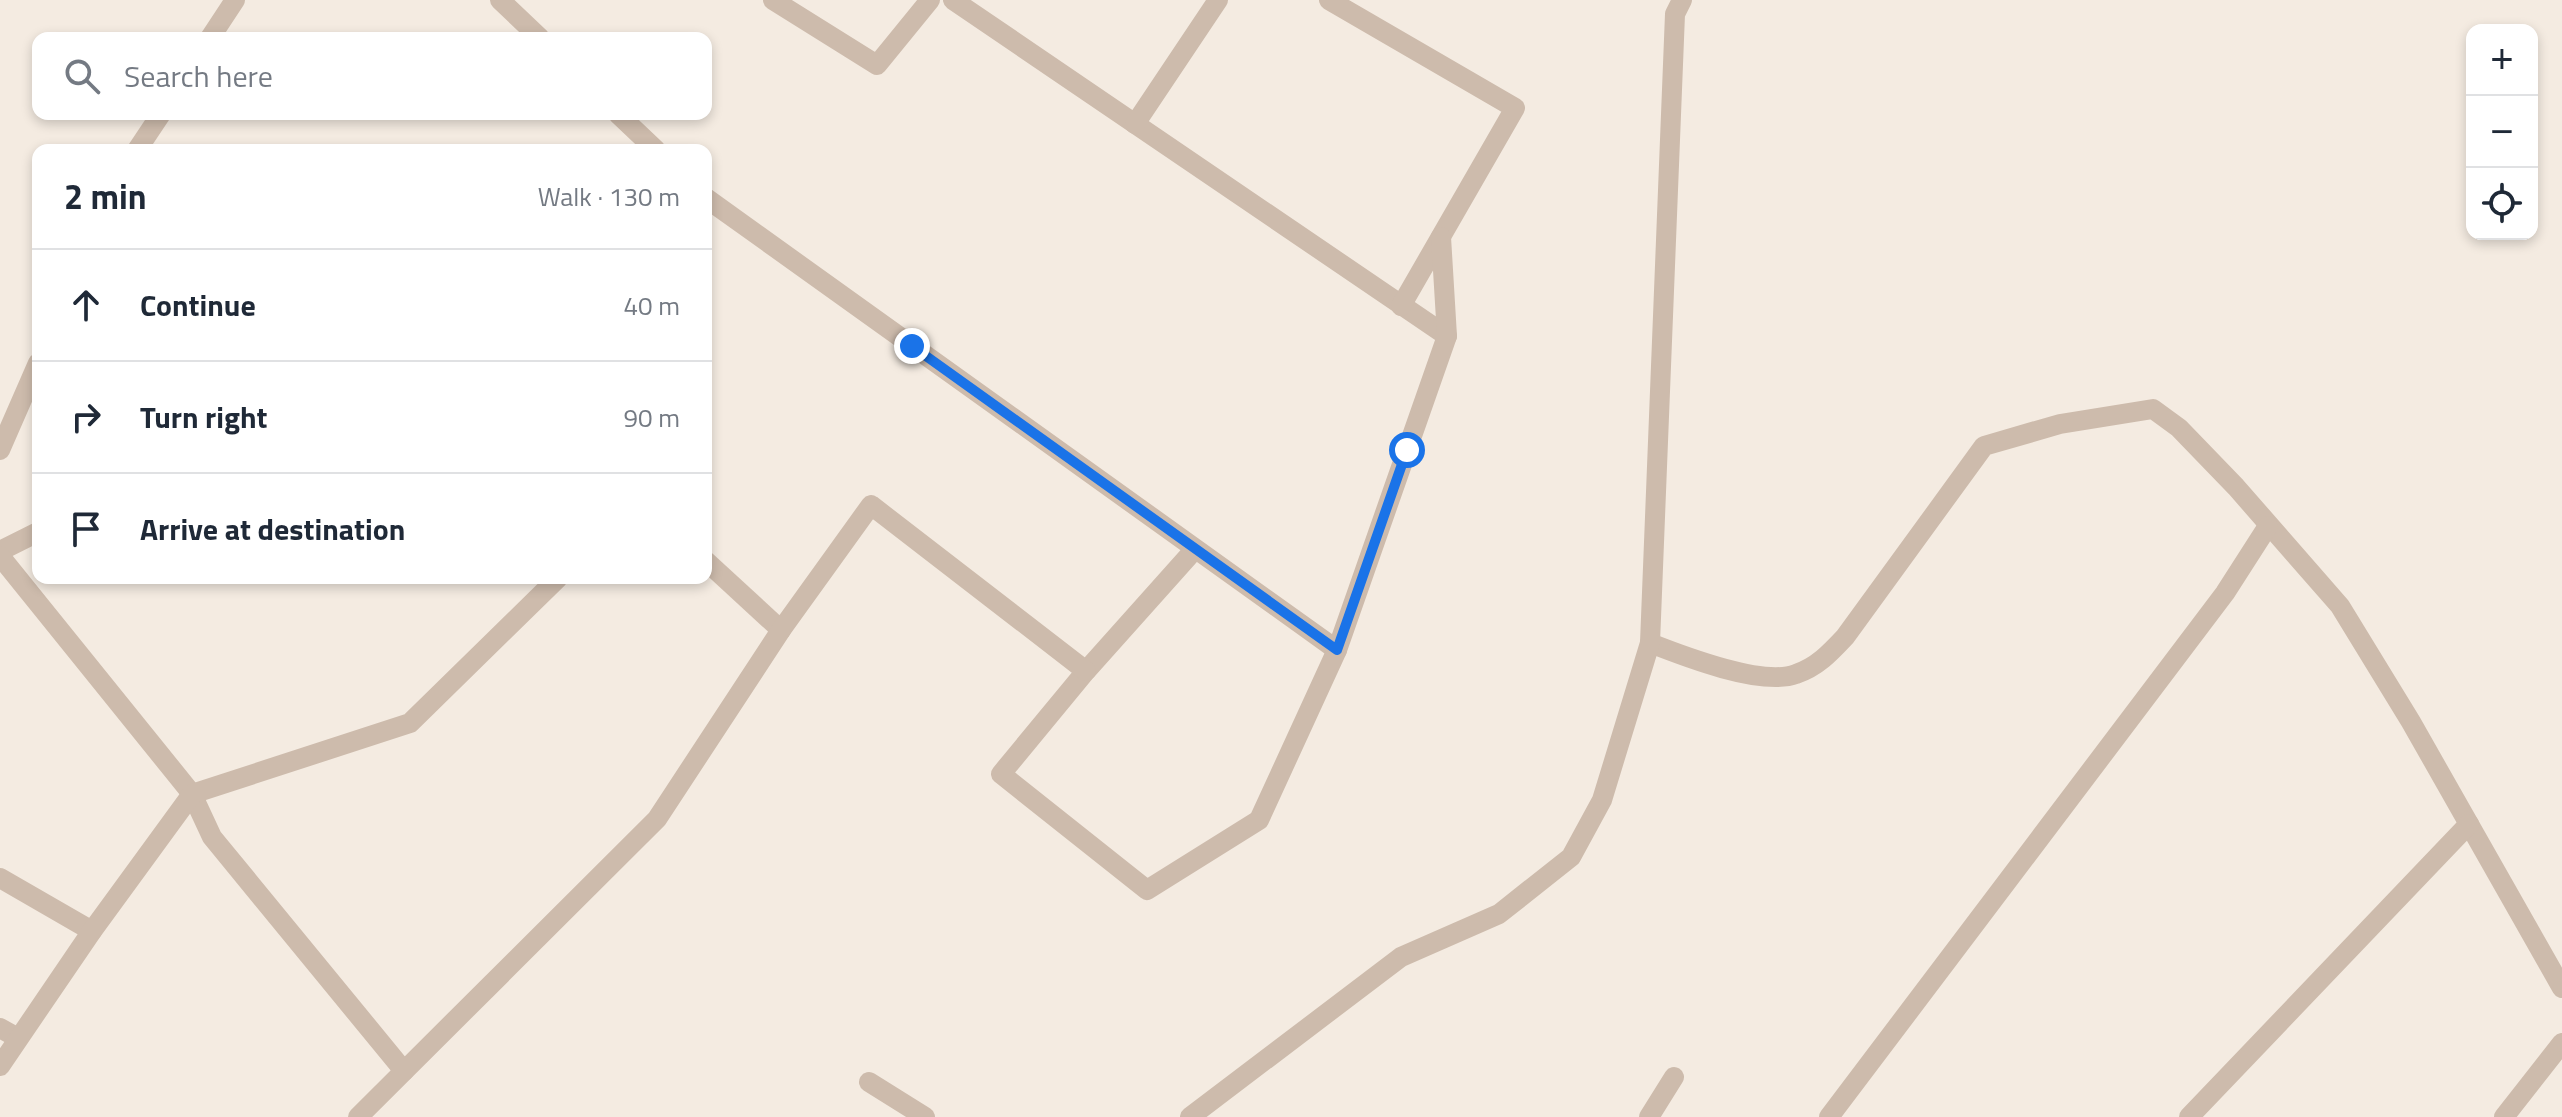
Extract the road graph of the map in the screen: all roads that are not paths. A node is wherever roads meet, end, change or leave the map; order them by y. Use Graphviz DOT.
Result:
graph roads {
  1 [pos="235,0"];
  2 [pos="500,0"];
  3 [pos="773,0"];
  4 [pos="930,0"];
  5 [pos="953,0"];
  6 [pos="1218,0"];
  7 [pos="1329,0"];
  8 [pos="1682,0"];
  9 [pos="214,32"];
  10 [pos="534,32"];
  11 [pos="157,120"];
  12 [pos="624,120"];
  13 [pos="1135,124"];
  14 [pos="141,144"];
  15 [pos="650,144"];
  16 [pos="712,202"];
  17 [pos="1441,237"];
  18 [pos="1401,306"];
  19 [pos="1447,336"];
  20 [pos="32,377"];
  21 [pos="0,450"];
  22 [pos="2268,526"];
  23 [pos="32,535"];
  24 [pos="1195,549"];
  25 [pos="0,554"];
  26 [pos="712,567"];
  27 [pos="552,584"];
  28 [pos="781,630"];
  29 [pos="1650,643"];
  30 [pos="1337,650"];
  31 [pos="1086,671"];
  32 [pos="192,794"];
  33 [pos="2469,824"];
  34 [pos="0,878"];
  35 [pos="92,931"];
  36 [pos="2562,988"];
  37 [pos="9,1033"];
  38 [pos="2562,1043"];
  39 [pos="0,1066"];
  40 [pos="404,1071"];
  41 [pos="1674,1077"];
  42 [pos="869,1082"];
  43 [pos="358,1117"];
  44 [pos="925,1117"];
  45 [pos="1190,1117"];
  46 [pos="1649,1117"];
  47 [pos="1829,1117"];
  48 [pos="2189,1117"];
  49 [pos="2504,1117"];
  1 -- 9 [label="street"];
  2 -- 10 [label="street"];
  3 -- 4 [label="street"];
  5 -- 13 [label="street"];
  6 -- 13 [label="street"];
  7 -- 17 [label="street"];
  8 -- 29 [label="street"];
  11 -- 14 [label="street"];
  12 -- 15 [label="street"];
  13 -- 18 [label="street"];
  16 -- 24 [label="street"];
  17 -- 18 [label="street"];
  17 -- 19 [label="street"];
  18 -- 19 [label="street"];
  19 -- 30 [label="street"];
  20 -- 21 [label="street"];
  22 -- 29 [label="street"];
  22 -- 33 [label="street"];
  22 -- 47 [label="street"];
  23 -- 25 [label="street"];
  24 -- 30 [label="street"];
  24 -- 31 [label="street"];
  25 -- 32 [label="street"];
  26 -- 28 [label="street"];
  27 -- 32 [label="street"];
  28 -- 31 [label="street"];
  28 -- 40 [label="street"];
  29 -- 45 [label="street"];
  30 -- 31 [label="street"];
  32 -- 35 [label="street"];
  32 -- 40 [label="street"];
  33 -- 36 [label="street"];
  33 -- 48 [label="street"];
  34 -- 35 [label="street"];
  35 -- 37 [label="street"];
  37 -- 39 [label="street"];
  38 -- 49 [label="street"];
  40 -- 43 [label="street"];
  41 -- 46 [label="street"];
  42 -- 44 [label="street"];
}
